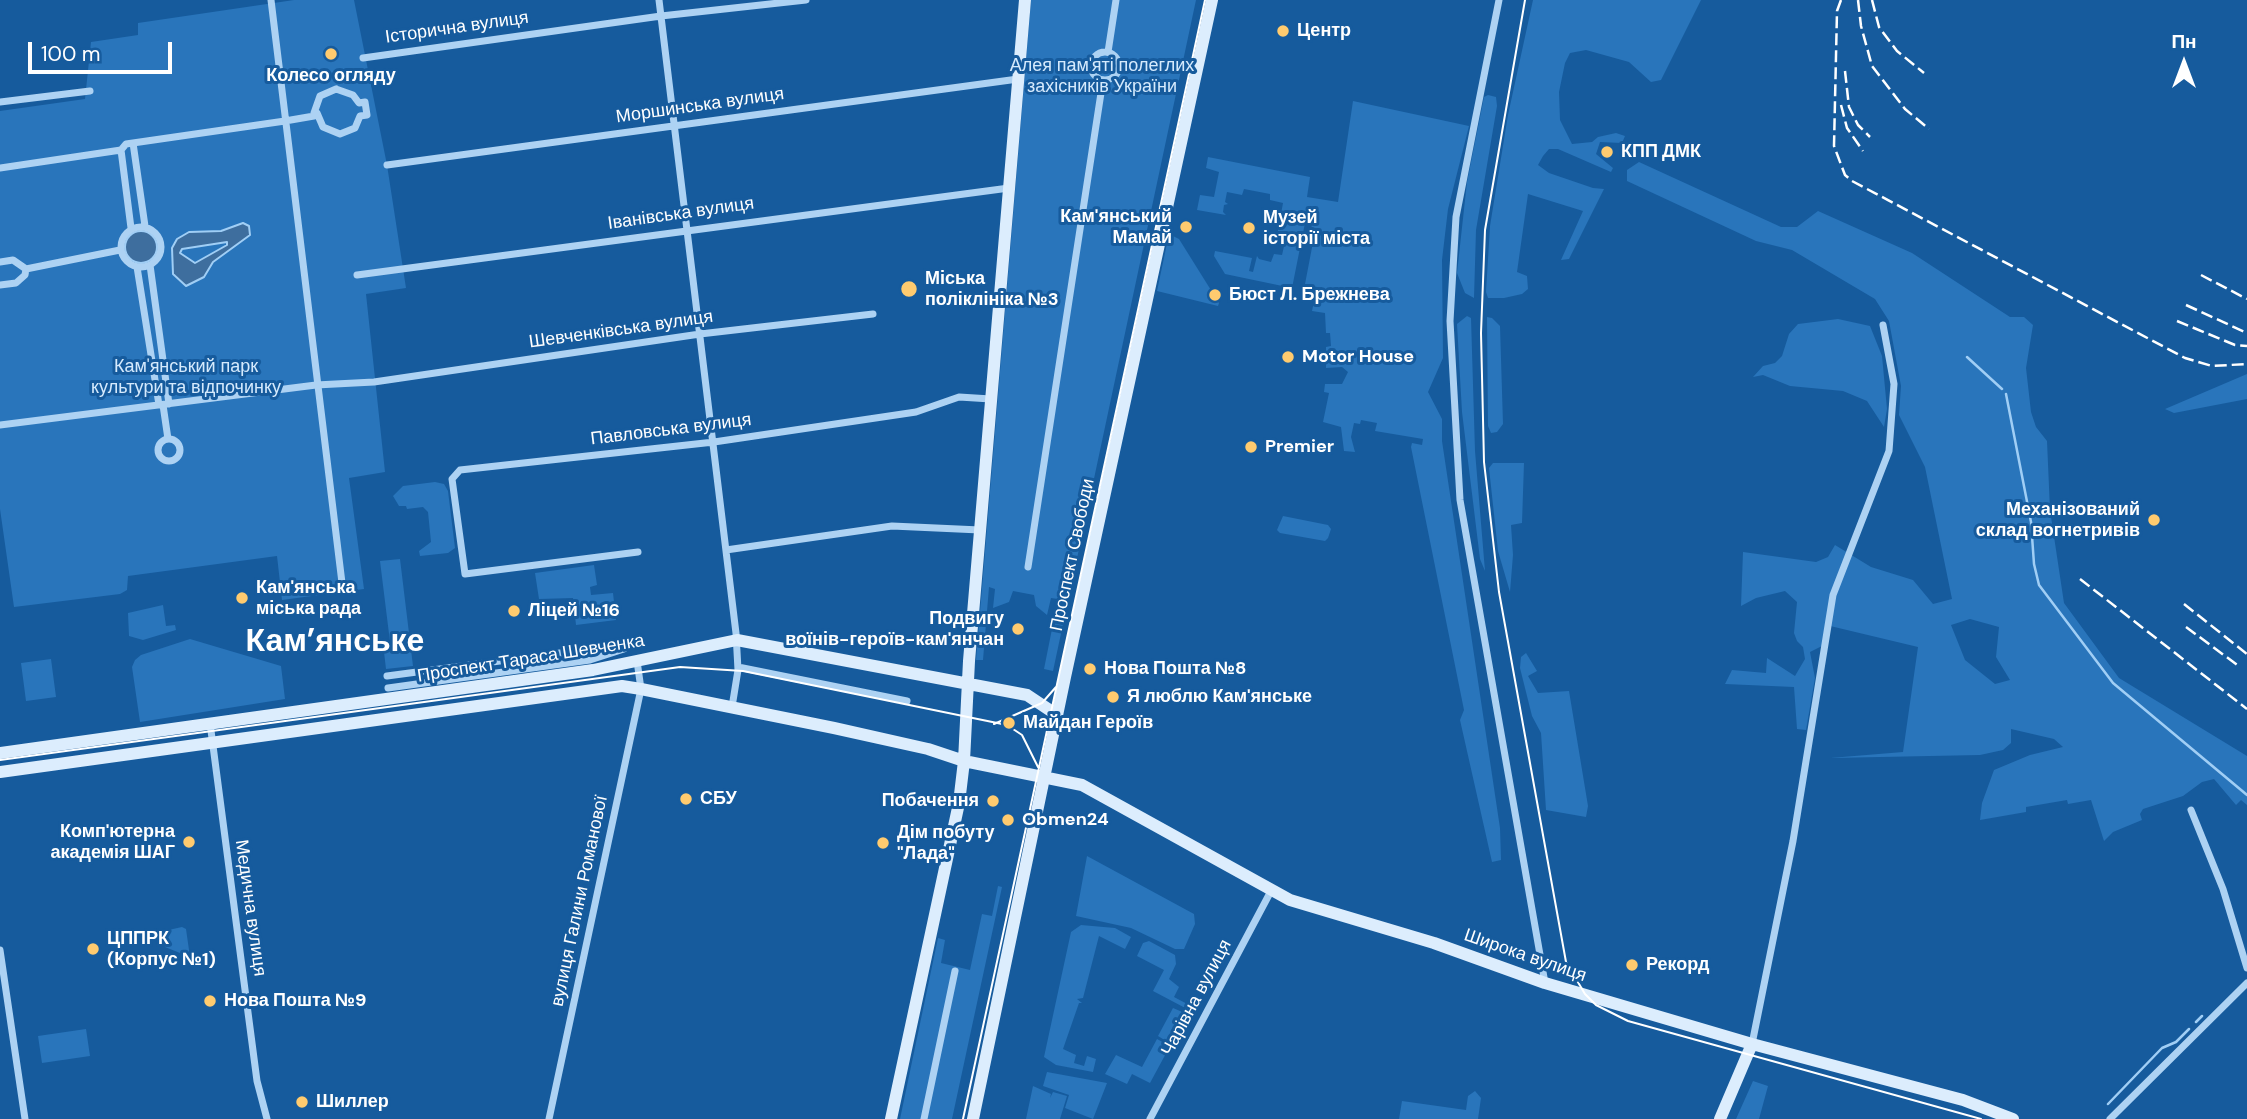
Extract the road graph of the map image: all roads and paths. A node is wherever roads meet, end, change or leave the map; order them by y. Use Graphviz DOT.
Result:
graph roads {
  1 [pos="659,0"];
  2 [pos="806,0"];
  3 [pos="1025,0"];
  4 [pos="1116,0"];
  5 [pos="1212,0"];
  6 [pos="1499,0"];
  7 [pos="271,2"];
  8 [pos="661,16"];
  9 [pos="1108,52"];
  10 [pos="363,58"];
  11 [pos="1018,79"];
  12 [pos="1103,80"];
  13 [pos="90,91"];
  14 [pos="0,102"];
  15 [pos="316,113"];
  16 [pos="285,121"];
  17 [pos="674,125"];
  18 [pos="133,143"];
  19 [pos="121,150"];
  20 [pos="387,164"];
  21 [pos="0,168"];
  22 [pos="1009,188"];
  23 [pos="145,226"];
  24 [pos="131,228"];
  25 [pos="687,229"];
  26 [pos="120,250"];
  27 [pos="0,262"];
  28 [pos="150,265"];
  29 [pos="137,267"];
  30 [pos="26,269"];
  31 [pos="357,275"];
  32 [pos="0,285"];
  33 [pos="873,314"];
  34 [pos="1883,326"];
  35 [pos="700,334"];
  36 [pos="316,385"];
  37 [pos="991,399"];
  38 [pos="164,405"];
  39 [pos="0,425"];
  40 [pos="168,439"];
  41 [pos="714,442"];
  42 [pos="980,530"];
  43 [pos="726,550"];
  44 [pos="638,552"];
  45 [pos="1028,567"];
  46 [pos="344,591"];
  47 [pos="737,640"];
  48 [pos="637,661"];
  49 [pos="738,667"];
  50 [pos="387,676"];
  51 [pos="967,686"];
  52 [pos="388,688"];
  53 [pos="641,689"];
  54 [pos="907,701"];
  55 [pos="732,707"];
  56 [pos="1057,715"];
  57 [pos="210,723"];
  58 [pos="213,741"];
  59 [pos="0,753"];
  60 [pos="964,761"];
  61 [pos="0,772"];
  62 [pos="1045,779"];
  63 [pos="2191,810"];
  64 [pos="1271,891"];
  65 [pos="0,950"];
  66 [pos="2247,968"];
  67 [pos="955,971"];
  68 [pos="1545,983"];
  69 [pos="2247,983"];
  70 [pos="1752,1044"];
  71 [pos="25,1119"];
  72 [pos="267,1119"];
  73 [pos="549,1119"];
  74 [pos="891,1119"];
  75 [pos="924,1119"];
  76 [pos="973,1119"];
  77 [pos="1150,1119"];
  78 [pos="1720,1119"];
  79 [pos="2013,1119"];
  80 [pos="2110,1119"];
  1 -- 8 [label="street"];
  2 -- 8 [label="street, Історична вулиця"];
  3 -- 11 [label="main road"];
  4 -- 9 [label="street"];
  5 -- 56 [label="main road, Проспект Свободи"];
  6 -- 68 [label="street"];
  7 -- 16 [label="street"];
  8 -- 10 [label="street, Історична вулиця"];
  8 -- 17 [label="street"];
  9 -- 12 [label="street"];
  9 -- 12 [label="street"];
  11 -- 17 [label="street, Моршинська вулиця"];
  11 -- 22 [label="main road"];
  12 -- 45 [label="street"];
  13 -- 14 [label="street"];
  15 -- 15 [label="street"];
  15 -- 16 [label="street"];
  16 -- 18 [label="street"];
  16 -- 36 [label="street"];
  17 -- 20 [label="street, Моршинська вулиця"];
  17 -- 25 [label="street"];
  18 -- 19 [label="street"];
  18 -- 23 [label="street"];
  19 -- 21 [label="street"];
  19 -- 24 [label="street"];
  22 -- 25 [label="street, Іванівська вулиця"];
  22 -- 37 [label="main road"];
  23 -- 24 [label="street"];
  23 -- 28 [label="street"];
  24 -- 26 [label="street"];
  25 -- 31 [label="street, Іванівська вулиця"];
  25 -- 35 [label="street"];
  26 -- 29 [label="street"];
  26 -- 30 [label="street"];
  27 -- 30 [label="street"];
  28 -- 29 [label="street"];
  28 -- 38 [label="street"];
  29 -- 38 [label="street"];
  30 -- 32 [label="street"];
  33 -- 35 [label="street, Шевченківська вулиця"];
  34 -- 70 [label="street"];
  35 -- 36 [label="street, Шевченківська вулиця"];
  35 -- 41 [label="street"];
  36 -- 38 [label="street, Шевченківська вулиця"];
  36 -- 46 [label="street"];
  37 -- 41 [label="street, Павловська вулиця"];
  37 -- 42 [label="main road"];
  38 -- 39 [label="street, Шевченківська вулиця"];
  38 -- 40 [label="street"];
  41 -- 43 [label="street"];
  41 -- 44 [label="street, Павловська вулиця"];
  42 -- 43 [label="street"];
  42 -- 51 [label="main road"];
  43 -- 47 [label="street"];
  47 -- 48 [label="main road, Проспект Тараса Шевченка"];
  47 -- 49 [label="street"];
  47 -- 51 [label="main road, Проспект Тараса Шевченка"];
  48 -- 53 [label="street"];
  48 -- 57 [label="main road, Проспект Тараса Шевченка"];
  49 -- 54 [label="street"];
  49 -- 55 [label="street"];
  50 -- 52 [label="street"];
  51 -- 56 [label="main road, Проспект Тараса Шевченка"];
  51 -- 60 [label="main road"];
  53 -- 55 [label="main road, Проспект Тараса Шевченка"];
  53 -- 58 [label="main road, Проспект Тараса Шевченка"];
  53 -- 73 [label="street, вулиця Галини Романової"];
  55 -- 60 [label="main road, Проспект Тараса Шевченка"];
  56 -- 62 [label="main road, Проспект Свободи"];
  57 -- 58 [label="street, Медична вулиця"];
  57 -- 59 [label="main road, Проспект Тараса Шевченка"];
  58 -- 61 [label="main road, Проспект Тараса Шевченка"];
  58 -- 72 [label="street, Медична вулиця"];
  60 -- 62 [label="main road, Проспект Тараса Шевченка"];
  60 -- 74 [label="main road"];
  62 -- 64 [label="main road, Широка вулиця"];
  62 -- 76 [label="main road, Проспект Свободи"];
  63 -- 66 [label="street"];
  64 -- 68 [label="main road, Широка вулиця"];
  64 -- 77 [label="street, Чарівна вулиця"];
  65 -- 71 [label="street"];
  67 -- 75 [label="street"];
  68 -- 70 [label="main road, Широка вулиця"];
  69 -- 80 [label="street"];
  70 -- 78 [label="main road"];
  70 -- 79 [label="main road, Широка вулиця"];
}
